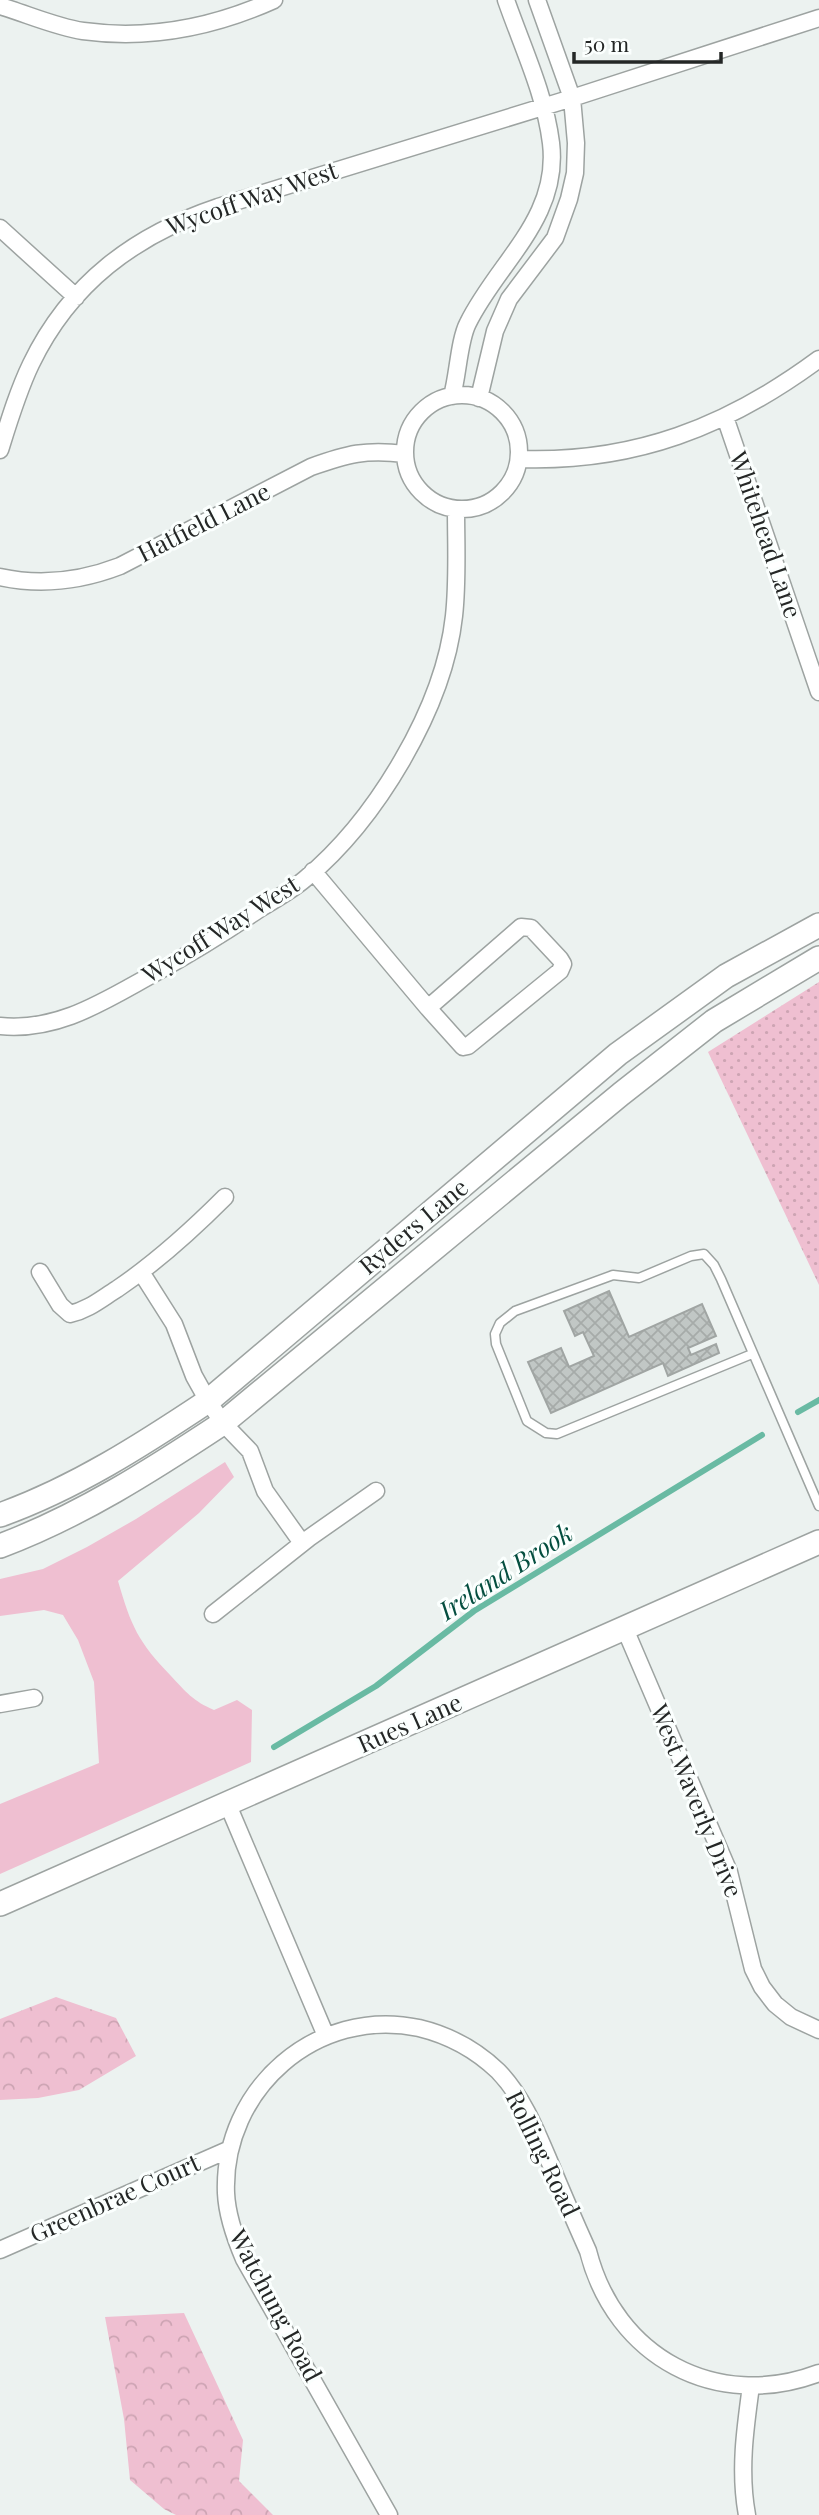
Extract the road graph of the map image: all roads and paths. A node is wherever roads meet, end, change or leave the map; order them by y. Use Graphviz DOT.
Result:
graph roads {
  1 [pos="274,0"];
  2 [pos="506,0"];
  3 [pos="537,0"];
  4 [pos="0,6"];
  5 [pos="819,18"];
  6 [pos="572,98"];
  7 [pos="544,106"];
  8 [pos="0,228"];
  9 [pos="76,297"];
  10 [pos="819,359"];
  11 [pos="452,396"];
  12 [pos="479,398"];
  13 [pos="725,417"];
  14 [pos="0,450"];
  15 [pos="405,454"];
  16 [pos="519,459"];
  17 [pos="456,509"];
  18 [pos="0,577"];
  19 [pos="814,663"];
  20 [pos="819,692"];
  21 [pos="313,871"];
  22 [pos="819,925"];
  23 [pos="819,958"];
  24 [pos="428,1008"];
  25 [pos="0,1026"];
  26 [pos="225,1197"];
  27 [pos="40,1272"];
  28 [pos="142,1272"];
  29 [pos="752,1354"];
  30 [pos="208,1401"];
  31 [pos="223,1423"];
  32 [pos="376,1491"];
  33 [pos="819,1506"];
  34 [pos="0,1515"];
  35 [pos="819,1542"];
  36 [pos="302,1543"];
  37 [pos="0,1546"];
  38 [pos="214,1614"];
  39 [pos="625,1629"];
  40 [pos="34,1698"];
  41 [pos="0,1704"];
  42 [pos="228,1805"];
  43 [pos="0,1904"];
  44 [pos="819,2029"];
  45 [pos="326,2036"];
  46 [pos="230,2149"];
  47 [pos="0,2250"];
  48 [pos="819,2373"];
  49 [pos="751,2386"];
  50 [pos="389,2515"];
  51 [pos="747,2515"];
  1 -- 4 [label="street"];
  2 -- 7 [label="street"];
  3 -- 6 [label="street"];
  5 -- 6 [label="street, Wycoff Way West"];
  6 -- 7 [label="street, Wycoff Way West"];
  6 -- 12 [label="street"];
  7 -- 9 [label="street, Wycoff Way West"];
  7 -- 11 [label="street"];
  8 -- 9 [label="street"];
  9 -- 14 [label="street, Wycoff Way West"];
  10 -- 13 [label="street"];
  11 -- 12 [label="street"];
  11 -- 15 [label="street"];
  12 -- 16 [label="street"];
  13 -- 16 [label="street"];
  13 -- 19 [label="street, Whitehead Lane"];
  15 -- 17 [label="street"];
  15 -- 18 [label="street, Hatfield Lane"];
  16 -- 17 [label="street"];
  17 -- 21 [label="street"];
  19 -- 20 [label="street, Whitehead Lane"];
  21 -- 24 [label="street, Wycoff Way West"];
  21 -- 25 [label="street, Wycoff Way West"];
  22 -- 30 [label="main road, Ryders Lane"];
  23 -- 31 [label="main road, Ryders Lane"];
  24 -- 24 [label="street, Wycoff Way West"];
  26 -- 28 [label="street"];
  27 -- 28 [label="street"];
  28 -- 30 [label="street"];
  29 -- 29 [label="lane"];
  29 -- 33 [label="lane"];
  30 -- 31 [label="street"];
  30 -- 34 [label="main road, Ryders Lane"];
  31 -- 36 [label="street"];
  31 -- 37 [label="main road, Ryders Lane"];
  32 -- 36 [label="street"];
  35 -- 39 [label="main road, Rues Lane"];
  36 -- 38 [label="street"];
  39 -- 42 [label="main road, Rues Lane"];
  39 -- 44 [label="street, West Waverly Drive"];
  40 -- 41 [label="street"];
  42 -- 43 [label="main road, Rues Lane"];
  42 -- 45 [label="street"];
  45 -- 46 [label="street, Watchung Road"];
  45 -- 49 [label="street, Rolling Road"];
  46 -- 47 [label="street, Greenbrae Court"];
  46 -- 50 [label="street, Watchung Road"];
  48 -- 49 [label="street, Rolling Road"];
  49 -- 51 [label="street"];
}
